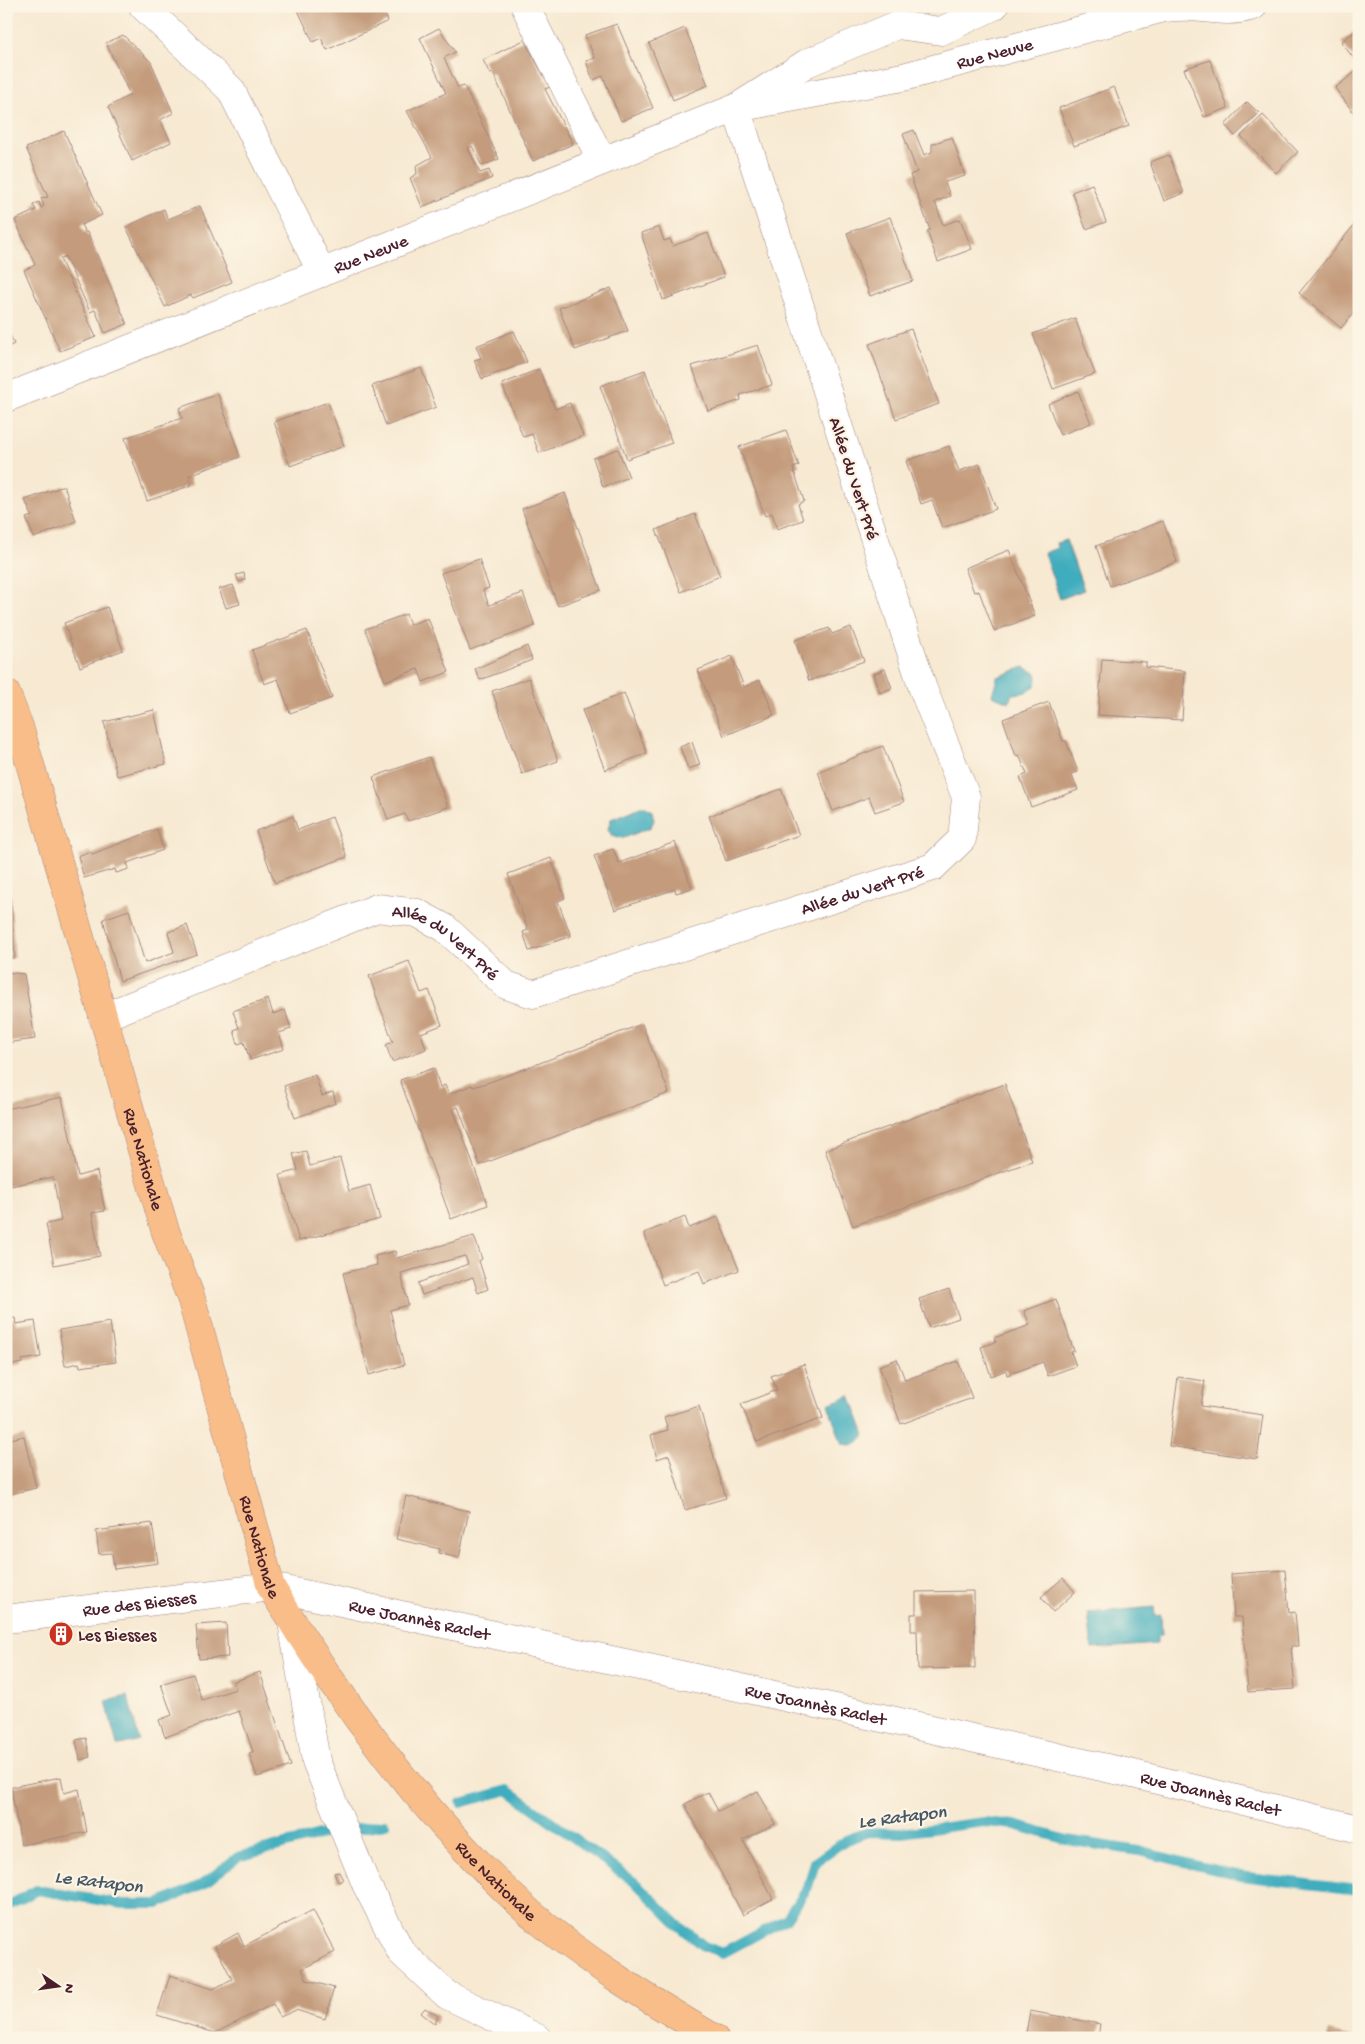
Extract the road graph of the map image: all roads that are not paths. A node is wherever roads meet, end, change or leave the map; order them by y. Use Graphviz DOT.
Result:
graph roads {
  1 [pos="143,6"];
  2 [pos="524,6"];
  3 [pos="994,6"];
  4 [pos="1253,6"];
  5 [pos="736,108"];
  6 [pos="602,161"];
  7 [pos="322,272"];
  8 [pos="6,398"];
  9 [pos="6,693"];
  10 [pos="103,1017"];
  11 [pos="271,1587"];
  12 [pos="6,1619"];
  13 [pos="292,1622"];
  14 [pos="1359,1829"];
  15 [pos="537,2038"];
  16 [pos="714,2038"];
  1 -- 7 [label="street"];
  2 -- 6 [label="street"];
  3 -- 5 [label="street, Rue Neuve"];
  4 -- 5 [label="street, Rue Neuve"];
  5 -- 6 [label="street, Rue Neuve"];
  5 -- 10 [label="street, Allée du Vert Pré"];
  6 -- 7 [label="street, Rue Neuve"];
  7 -- 8 [label="street, Rue Neuve"];
  9 -- 10 [label="main road, Rue Nationale"];
  10 -- 11 [label="main road, Rue Nationale"];
  11 -- 12 [label="street, Rue des Biesses"];
  11 -- 13 [label="main road, Rue Nationale"];
  11 -- 14 [label="street, Rue Joannès Raclet"];
  13 -- 15 [label="street, Rue Nationale"];
  13 -- 16 [label="main road, Rue Nationale"];
}
